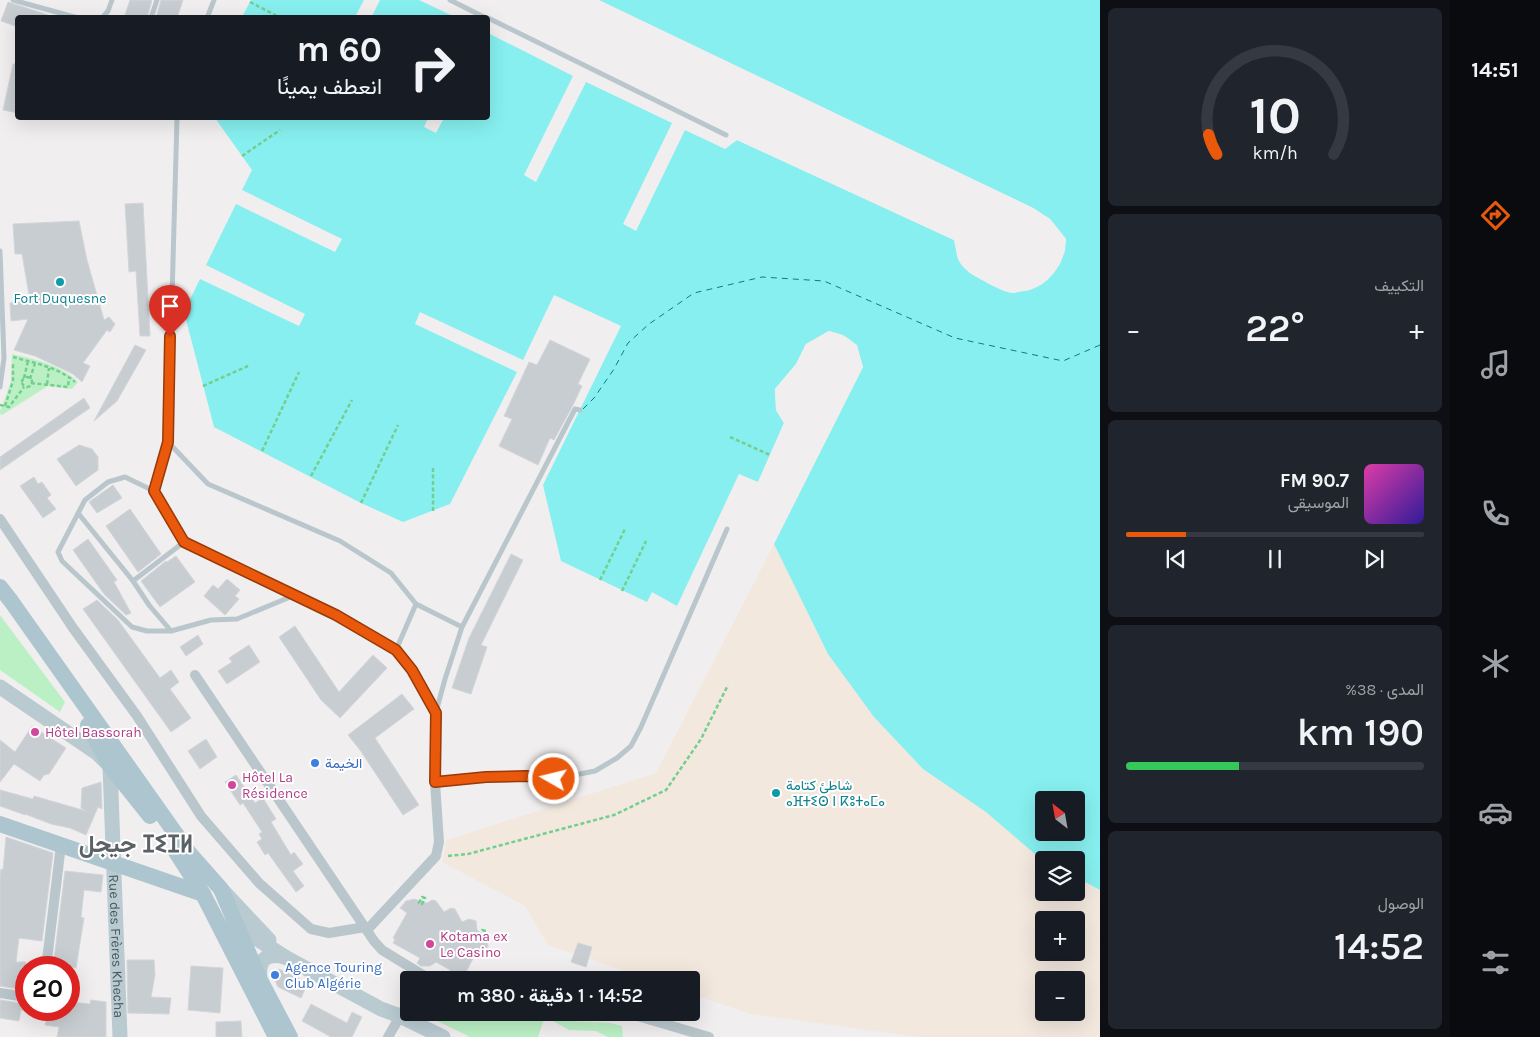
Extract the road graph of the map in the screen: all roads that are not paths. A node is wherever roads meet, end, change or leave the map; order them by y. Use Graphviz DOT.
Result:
graph roads {
  1 [pos="13,0"];
  2 [pos="112,0"];
  3 [pos="158,0"];
  4 [pos="214,0"];
  5 [pos="450,0"];
  6 [pos="67,15"];
  7 [pos="105,15"];
  8 [pos="152,15"];
  9 [pos="208,15"];
  10 [pos="481,15"];
  11 [pos="490,19"];
  12 [pos="176,120"];
  13 [pos="726,135"];
  14 [pos="0,252"];
  15 [pos="0,387"];
  16 [pos="580,410"];
  17 [pos="168,442"];
  18 [pos="154,491"];
  19 [pos="78,513"];
  20 [pos="0,519"];
  21 [pos="727,529"];
  22 [pos="184,542"];
  23 [pos="133,582"];
  24 [pos="0,587"];
  25 [pos="295,595"];
  26 [pos="416,604"];
  27 [pos="462,627"];
  28 [pos="171,631"];
  29 [pos="396,650"];
  30 [pos="196,675"];
  31 [pos="68,683"];
  32 [pos="0,687"];
  33 [pos="436,713"];
  34 [pos="53,723"];
  35 [pos="95,740"];
  36 [pos="114,761"];
  37 [pos="435,782"];
  38 [pos="0,827"];
  39 [pos="61,845"];
  40 [pos="114,863"];
  41 [pos="200,889"];
  42 [pos="221,889"];
  43 [pos="210,909"];
  44 [pos="237,926"];
  45 [pos="366,929"];
  46 [pos="47,956"];
  47 [pos="285,957"];
  48 [pos="413,971"];
  49 [pos="260,980"];
  50 [pos="0,993"];
  51 [pos="15,995"];
  52 [pos="400,1016"];
  53 [pos="410,1021"];
  54 [pos="655,1021"];
  55 [pos="120,1037"];
  56 [pos="276,1037"];
  57 [pos="290,1037"];
  58 [pos="388,1037"];
  59 [pos="443,1037"];
  60 [pos="709,1037"];
  1 -- 6 [label="lane"];
  2 -- 7 [label="lane"];
  3 -- 8 [label="lane"];
  4 -- 9 [label="lane"];
  5 -- 10 [label="lane"];
  11 -- 13 [label="lane"];
  12 -- 17 [label="lane"];
  14 -- 15 [label="lane"];
  16 -- 27 [label="lane"];
  17 -- 18 [label="lane"];
  17 -- 26 [label="lane"];
  18 -- 19 [label="lane"];
  18 -- 22 [label="lane"];
  19 -- 23 [label="lane"];
  19 -- 28 [label="lane"];
  20 -- 45 [label="street"];
  21 -- 37 [label="lane"];
  22 -- 23 [label="lane"];
  22 -- 25 [label="lane"];
  23 -- 28 [label="lane"];
  24 -- 31 [label="main road"];
  25 -- 28 [label="lane"];
  25 -- 29 [label="lane"];
  26 -- 27 [label="lane"];
  26 -- 29 [label="lane"];
  27 -- 33 [label="lane"];
  29 -- 33 [label="lane"];
  30 -- 45 [label="street"];
  31 -- 35 [label="main road"];
  31 -- 36 [label="main road"];
  32 -- 34 [label="main road"];
  33 -- 37 [label="street"];
  34 -- 35 [label="main road"];
  34 -- 36 [label="main road"];
  35 -- 36 [label="main road"];
  36 -- 40 [label="main road, Rue des Frères Khecha"];
  36 -- 41 [label="main road"];
  36 -- 42 [label="main road"];
  37 -- 45 [label="street"];
  38 -- 39 [label="main road"];
  39 -- 40 [label="main road"];
  39 -- 46 [label="street"];
  40 -- 41 [label="main road"];
  40 -- 55 [label="main road, Rue des Frères Khecha"];
  41 -- 42 [label="main road"];
  41 -- 43 [label="main road"];
  42 -- 44 [label="main road"];
  42 -- 47 [label="main road"];
  43 -- 44 [label="main road"];
  43 -- 56 [label="main road"];
  44 -- 47 [label="main road"];
  44 -- 49 [label="main road"];
  45 -- 48 [label="street"];
  47 -- 49 [label="main road"];
  47 -- 52 [label="main road"];
  49 -- 57 [label="main road"];
  50 -- 51 [label="street"];
  52 -- 58 [label="street"];
  53 -- 59 [label="main road"];
  54 -- 60 [label="street"];
}
